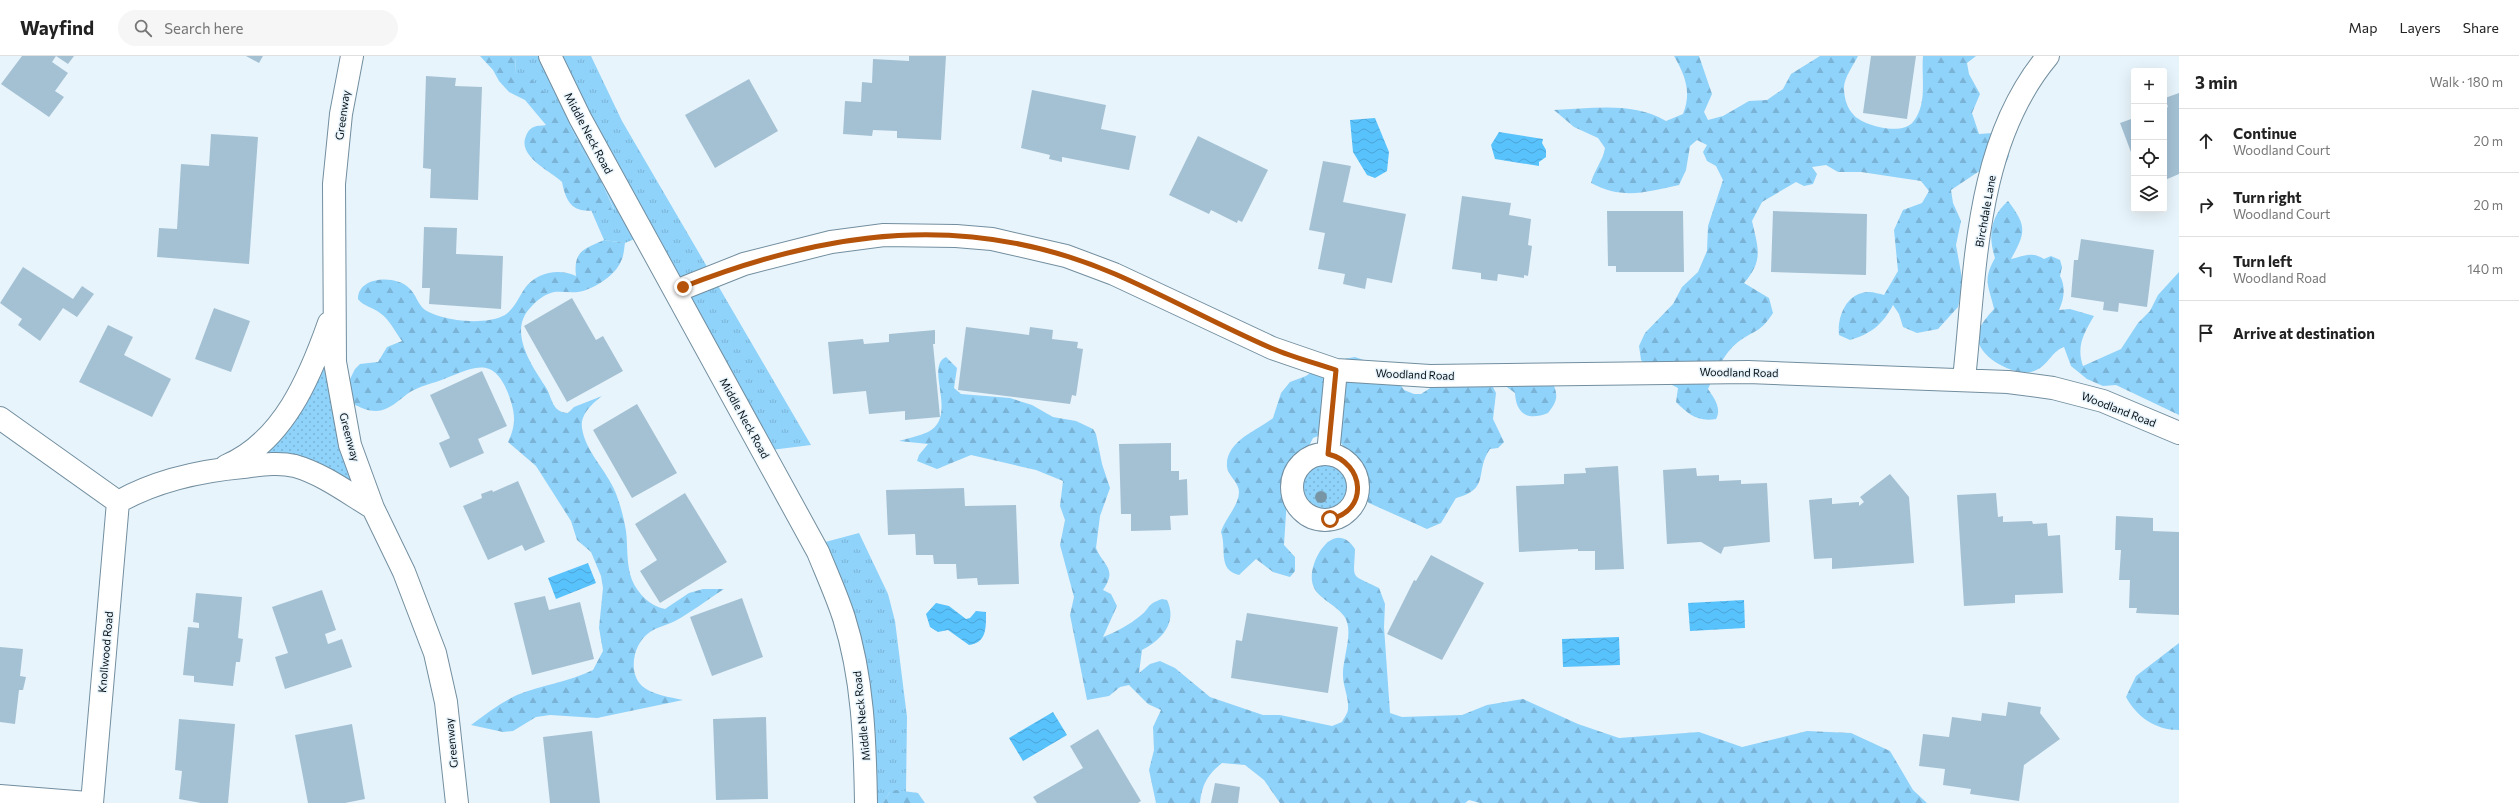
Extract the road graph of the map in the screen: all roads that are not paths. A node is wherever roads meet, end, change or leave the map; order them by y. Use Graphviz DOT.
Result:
graph roads {
  1 [pos="352,56"];
  2 [pos="550,56"];
  3 [pos="2048,56"];
  4 [pos="676,291"];
  5 [pos="334,310"];
  6 [pos="1336,370"];
  7 [pos="1964,379"];
  8 [pos="0,418"];
  9 [pos="2179,433"];
  10 [pos="1328,454"];
  11 [pos="220,469"];
  12 [pos="118,502"];
  13 [pos="373,508"];
  14 [pos="0,796"];
  15 [pos="88,803"];
  16 [pos="92,803"];
  17 [pos="457,803"];
  18 [pos="866,803"];
  1 -- 5 [label="street, Greenway"];
  2 -- 4 [label="street, Middle Neck Road"];
  3 -- 7 [label="street, Birchdale Lane"];
  4 -- 6 [label="street, Woodland Road"];
  4 -- 18 [label="street, Middle Neck Road"];
  5 -- 11 [label="street"];
  5 -- 13 [label="street, Greenway"];
  6 -- 7 [label="street, Woodland Road"];
  6 -- 10 [label="street"];
  7 -- 9 [label="street, Woodland Road"];
  8 -- 12 [label="street"];
  11 -- 12 [label="street"];
  11 -- 13 [label="street"];
  12 -- 16 [label="street, Knollwood Road"];
  13 -- 17 [label="street, Greenway"];
  14 -- 15 [label="street"];
}
